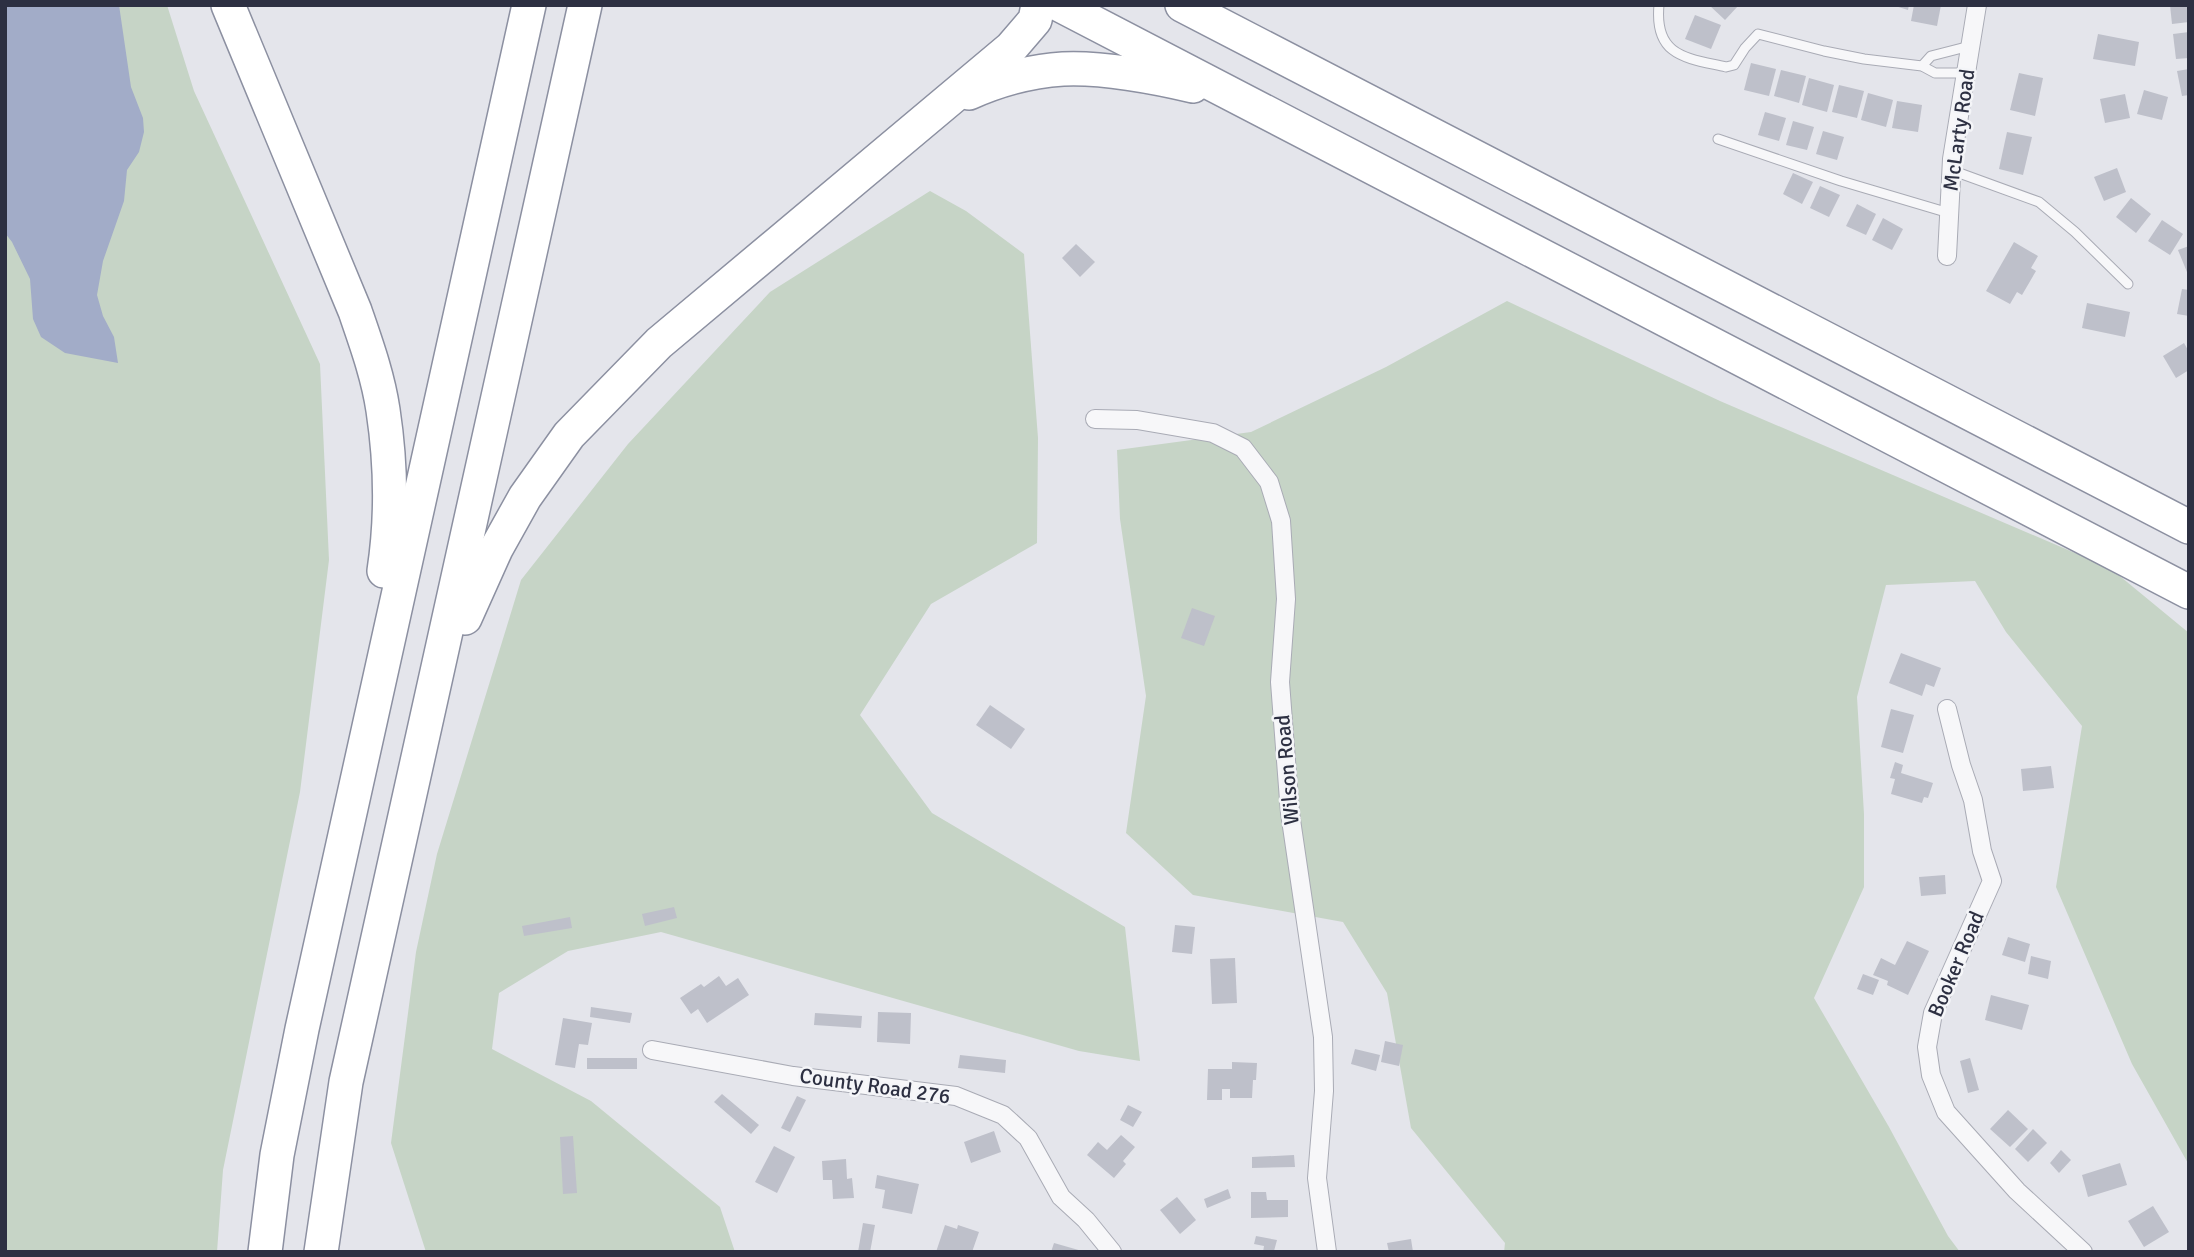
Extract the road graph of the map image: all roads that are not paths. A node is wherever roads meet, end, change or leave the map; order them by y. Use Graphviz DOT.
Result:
graph roads {
  1 [pos="228,5"];
  2 [pos="529,5"];
  3 [pos="585,5"];
  4 [pos="1038,5"];
  5 [pos="1060,5"];
  6 [pos="1182,5"];
  7 [pos="1235,5"];
  8 [pos="1659,5"];
  9 [pos="1978,5"];
  10 [pos="1971,46"];
  11 [pos="1922,66"];
  12 [pos="1966,73"];
  13 [pos="1242,99"];
  14 [pos="1366,100"];
  15 [pos="947,103"];
  16 [pos="1717,139"];
  17 [pos="1951,170"];
  18 [pos="1949,213"];
  19 [pos="1947,256"];
  20 [pos="2128,284"];
  21 [pos="1095,419"];
  22 [pos="2189,527"];
  23 [pos="2180,589"];
  24 [pos="1947,709"];
  25 [pos="366,738"];
  26 [pos="422,743"];
  27 [pos="652,1051"];
  28 [pos="265,1252"];
  29 [pos="321,1252"];
  30 [pos="1112,1252"];
  31 [pos="1327,1252"];
  32 [pos="2083,1252"];
  1 -- 25 [label="highway"];
  2 -- 25 [label="highway"];
  3 -- 26 [label="highway"];
  4 -- 15 [label="highway"];
  5 -- 13 [label="highway"];
  6 -- 14 [label="highway"];
  7 -- 14 [label="highway"];
  8 -- 11 [label="lane"];
  9 -- 10 [label="street, McLarty Road"];
  10 -- 11 [label="lane"];
  10 -- 12 [label="street, McLarty Road"];
  11 -- 12 [label="lane"];
  12 -- 17 [label="street, McLarty Road"];
  13 -- 15 [label="highway"];
  13 -- 23 [label="highway"];
  14 -- 22 [label="highway"];
  15 -- 26 [label="highway"];
  16 -- 18 [label="lane"];
  17 -- 18 [label="street, McLarty Road"];
  17 -- 20 [label="lane"];
  18 -- 19 [label="street, McLarty Road"];
  21 -- 31 [label="street, Wilson Road"];
  24 -- 32 [label="street, Booker Road"];
  25 -- 28 [label="highway"];
  26 -- 29 [label="highway"];
  27 -- 30 [label="street, County Road 276"];
}
